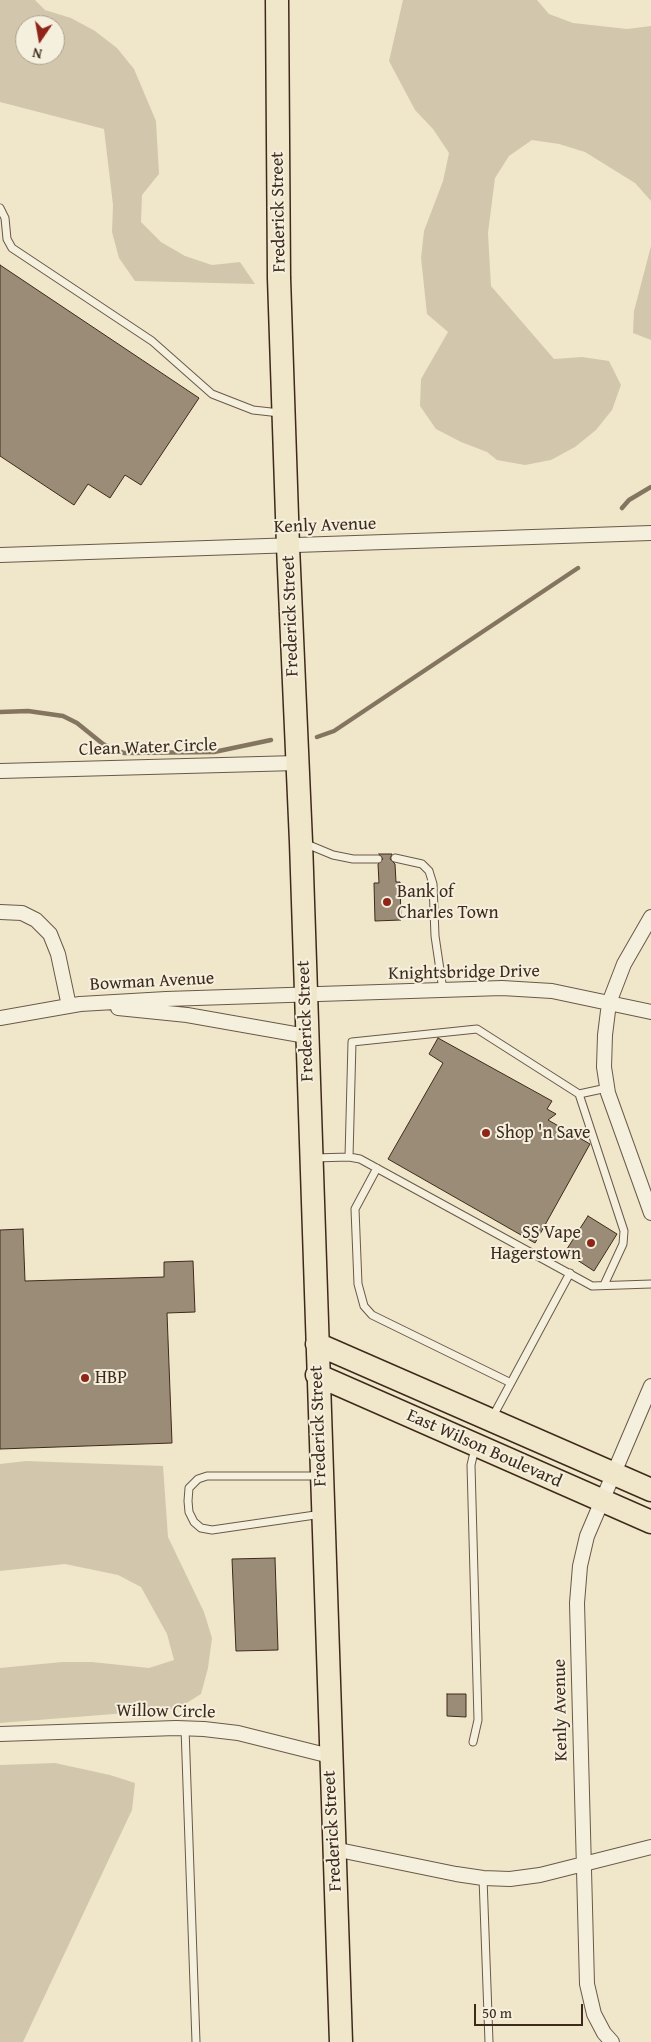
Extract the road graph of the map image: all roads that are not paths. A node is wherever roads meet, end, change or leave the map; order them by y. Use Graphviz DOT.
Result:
graph roads {
  1 [pos="277,0"];
  2 [pos="0,208"];
  3 [pos="285,414"];
  4 [pos="651,533"];
  5 [pos="288,546"];
  6 [pos="2,553"];
  7 [pos="297,763"];
  8 [pos="0,771"];
  9 [pos="301,842"];
  10 [pos="378,858"];
  11 [pos="395,858"];
  12 [pos="0,912"];
  13 [pos="651,918"];
  14 [pos="443,990"];
  15 [pos="306,995"];
  16 [pos="609,1003"];
  17 [pos="75,1005"];
  18 [pos="651,1012"];
  19 [pos="0,1018"];
  20 [pos="306,1036"];
  21 [pos="607,1088"];
  22 [pos="579,1094"];
  23 [pos="349,1157"];
  24 [pos="310,1158"];
  25 [pos="377,1168"];
  26 [pos="651,1213"];
  27 [pos="570,1273"];
  28 [pos="651,1284"];
  29 [pos="604,1285"];
  30 [pos="317,1344"];
  31 [pos="317,1375"];
  32 [pos="511,1383"];
  33 [pos="651,1386"];
  34 [pos="396,1410"];
  35 [pos="491,1420"];
  36 [pos="476,1445"];
  37 [pos="613,1473"];
  38 [pos="320,1476"];
  39 [pos="651,1490"];
  40 [pos="601,1500"];
  41 [pos="322,1514"];
  42 [pos="651,1522"];
  43 [pos="185,1728"];
  44 [pos="0,1734"];
  45 [pos="473,1742"];
  46 [pos="330,1756"];
  47 [pos="651,1847"];
  48 [pos="334,1849"];
  49 [pos="583,1865"];
  50 [pos="483,1878"];
  51 [pos="196,2042"];
  52 [pos="340,2042"];
  53 [pos="488,2042"];
  54 [pos="612,2042"];
  1 -- 3 [label="main road, Frederick Street"];
  2 -- 3 [label="lane"];
  3 -- 5 [label="main road, Frederick Street"];
  4 -- 5 [label="street, Kenly Avenue"];
  5 -- 6 [label="street, Kenly Avenue"];
  5 -- 7 [label="main road, Frederick Street"];
  7 -- 8 [label="street, Clean Water Circle"];
  7 -- 9 [label="main road, Frederick Street"];
  9 -- 10 [label="lane"];
  9 -- 15 [label="main road, Frederick Street"];
  11 -- 14 [label="lane"];
  12 -- 17 [label="street"];
  13 -- 16 [label="street"];
  14 -- 15 [label="street, Knightsbridge Drive"];
  14 -- 16 [label="street, Knightsbridge Drive"];
  15 -- 17 [label="street, Bowman Avenue"];
  15 -- 20 [label="main road, Frederick Street"];
  16 -- 18 [label="street, Knightsbridge Drive"];
  16 -- 21 [label="street"];
  17 -- 19 [label="street, Bowman Avenue"];
  17 -- 20 [label="street"];
  20 -- 24 [label="main road, Frederick Street"];
  21 -- 22 [label="lane"];
  21 -- 26 [label="street"];
  22 -- 23 [label="lane"];
  22 -- 29 [label="lane"];
  23 -- 24 [label="lane"];
  23 -- 25 [label="lane"];
  24 -- 30 [label="main road, Frederick Street"];
  25 -- 27 [label="lane"];
  25 -- 32 [label="lane"];
  27 -- 29 [label="lane"];
  27 -- 32 [label="lane"];
  28 -- 29 [label="lane"];
  30 -- 31 [label="main road, Frederick Street"];
  30 -- 35 [label="main road, East Wilson Boulevard"];
  31 -- 34 [label="main road, East Wilson Boulevard"];
  31 -- 38 [label="main road, Frederick Street"];
  32 -- 35 [label="lane"];
  33 -- 37 [label="street, Kenly Avenue"];
  34 -- 35 [label="main road"];
  34 -- 36 [label="main road, East Wilson Boulevard"];
  35 -- 37 [label="main road, East Wilson Boulevard"];
  36 -- 40 [label="main road, East Wilson Boulevard"];
  36 -- 45 [label="lane"];
  37 -- 39 [label="main road, East Wilson Boulevard"];
  37 -- 40 [label="street, Kenly Avenue"];
  38 -- 41 [label="main road, Frederick Street"];
  38 -- 41 [label="lane"];
  40 -- 42 [label="main road, East Wilson Boulevard"];
  40 -- 49 [label="street, Kenly Avenue"];
  41 -- 46 [label="main road, Frederick Street"];
  43 -- 44 [label="street, Willow Circle"];
  43 -- 46 [label="street, Willow Circle"];
  43 -- 51 [label="lane"];
  46 -- 48 [label="main road, Frederick Street"];
  47 -- 49 [label="street"];
  48 -- 50 [label="street"];
  48 -- 52 [label="main road, Frederick Street"];
  49 -- 50 [label="street"];
  49 -- 54 [label="street, Kenly Avenue"];
  50 -- 53 [label="lane"];
}
